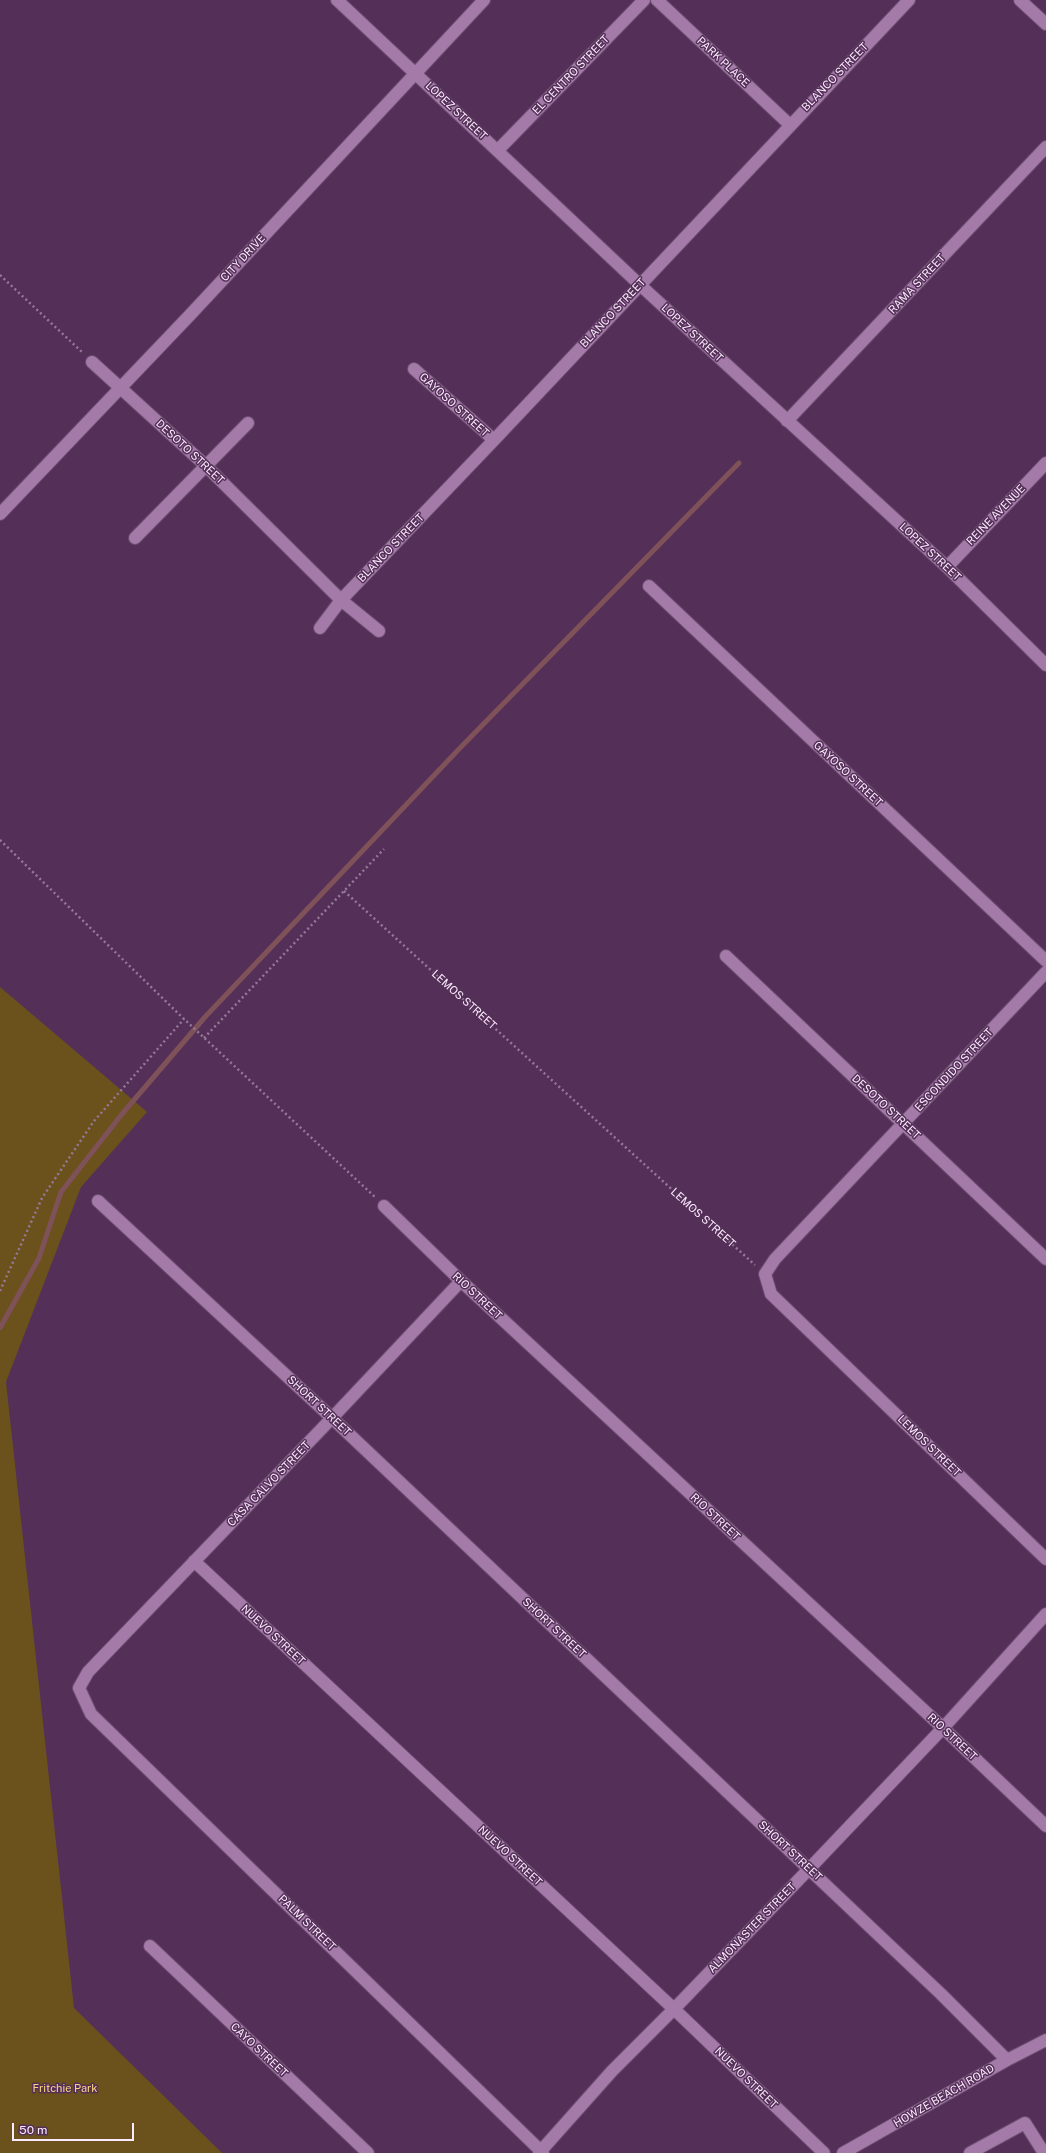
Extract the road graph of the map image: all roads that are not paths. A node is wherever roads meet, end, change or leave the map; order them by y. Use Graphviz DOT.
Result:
graph roads {
  1 [pos="337,0"];
  2 [pos="484,0"];
  3 [pos="644,0"];
  4 [pos="657,0"];
  5 [pos="909,0"];
  6 [pos="1020,0"];
  7 [pos="1046,24"];
  8 [pos="415,72"];
  9 [pos="790,125"];
  10 [pos="1046,147"];
  11 [pos="498,150"];
  12 [pos="639,284"];
  13 [pos="92,362"];
  14 [pos="414,369"];
  15 [pos="120,388"];
  16 [pos="787,421"];
  17 [pos="248,423"];
  18 [pos="494,440"];
  19 [pos="1046,463"];
  20 [pos="206,465"];
  21 [pos="0,514"];
  22 [pos="134,538"];
  23 [pos="947,567"];
  24 [pos="649,586"];
  25 [pos="341,600"];
  26 [pos="320,628"];
  27 [pos="379,631"];
  28 [pos="1046,665"];
  29 [pos="726,956"];
  30 [pos="1046,961"];
  31 [pos="1046,972"];
  32 [pos="904,1124"];
  33 [pos="98,1201"];
  34 [pos="384,1206"];
  35 [pos="1046,1259"];
  36 [pos="765,1274"];
  37 [pos="460,1281"];
  38 [pos="332,1418"];
  39 [pos="1046,1558"];
  40 [pos="194,1561"];
  41 [pos="1046,1614"];
  42 [pos="79,1688"];
  43 [pos="943,1728"];
  44 [pos="1046,1826"];
  45 [pos="809,1869"];
  46 [pos="150,1946"];
  47 [pos="674,2009"];
  48 [pos="1046,2040"];
  49 [pos="1006,2060"];
  50 [pos="541,2152"];
  51 [pos="368,2153"];
  52 [pos="824,2153"];
  53 [pos="843,2153"];
  54 [pos="970,2153"];
  55 [pos="1044,2153"];
  1 -- 8 [label="street, LOPEZ STREET"];
  2 -- 8 [label="street, CITY DRIVE"];
  3 -- 11 [label="street, EL CENTRO STREET"];
  4 -- 9 [label="street, PARK PLACE"];
  5 -- 9 [label="street, BLANCO STREET"];
  6 -- 7 [label="street"];
  8 -- 11 [label="street, LOPEZ STREET"];
  8 -- 15 [label="street, CITY DRIVE"];
  9 -- 12 [label="street, BLANCO STREET"];
  10 -- 16 [label="street, RAMA STREET"];
  11 -- 12 [label="street, LOPEZ STREET"];
  12 -- 16 [label="street, LOPEZ STREET"];
  12 -- 18 [label="street, BLANCO STREET"];
  13 -- 15 [label="street, DESOTO STREET"];
  14 -- 18 [label="street, GAYOSO STREET"];
  15 -- 20 [label="street, DESOTO STREET"];
  15 -- 21 [label="street, CITY DRIVE"];
  16 -- 23 [label="street, LOPEZ STREET"];
  17 -- 20 [label="street"];
  18 -- 25 [label="street, BLANCO STREET"];
  19 -- 23 [label="street, REINE AVENUE"];
  20 -- 22 [label="street"];
  20 -- 25 [label="street, DESOTO STREET"];
  23 -- 28 [label="street, LOPEZ STREET"];
  24 -- 30 [label="street, GAYOSO STREET"];
  25 -- 26 [label="street, BLANCO STREET"];
  25 -- 27 [label="street, DESOTO STREET"];
  29 -- 32 [label="street, DESOTO STREET"];
  31 -- 32 [label="street, ESCONDIDO STREET"];
  32 -- 35 [label="street, DESOTO STREET"];
  32 -- 36 [label="street, ESCONDIDO STREET"];
  33 -- 38 [label="street, SHORT STREET"];
  34 -- 37 [label="street, RIO STREET"];
  36 -- 39 [label="street, LEMOS STREET"];
  37 -- 38 [label="street, CASA CALVO STREET"];
  37 -- 43 [label="street, RIO STREET"];
  38 -- 40 [label="street, CASA CALVO STREET"];
  38 -- 45 [label="street, SHORT STREET"];
  40 -- 42 [label="street, CASA CALVO STREET"];
  40 -- 47 [label="street, NUEVO STREET"];
  41 -- 43 [label="street, ALMONASTER STREET"];
  42 -- 50 [label="street, PALM STREET"];
  43 -- 44 [label="street, RIO STREET"];
  43 -- 45 [label="street, ALMONASTER STREET"];
  45 -- 47 [label="street, ALMONASTER STREET"];
  45 -- 49 [label="street, SHORT STREET"];
  46 -- 51 [label="street, CAYO STREET"];
  47 -- 50 [label="street, ALMONASTER STREET"];
  47 -- 52 [label="street, NUEVO STREET"];
  48 -- 49 [label="street, HOWZE BEACH ROAD"];
  49 -- 53 [label="street, HOWZE BEACH ROAD"];
  54 -- 55 [label="street"];
}
